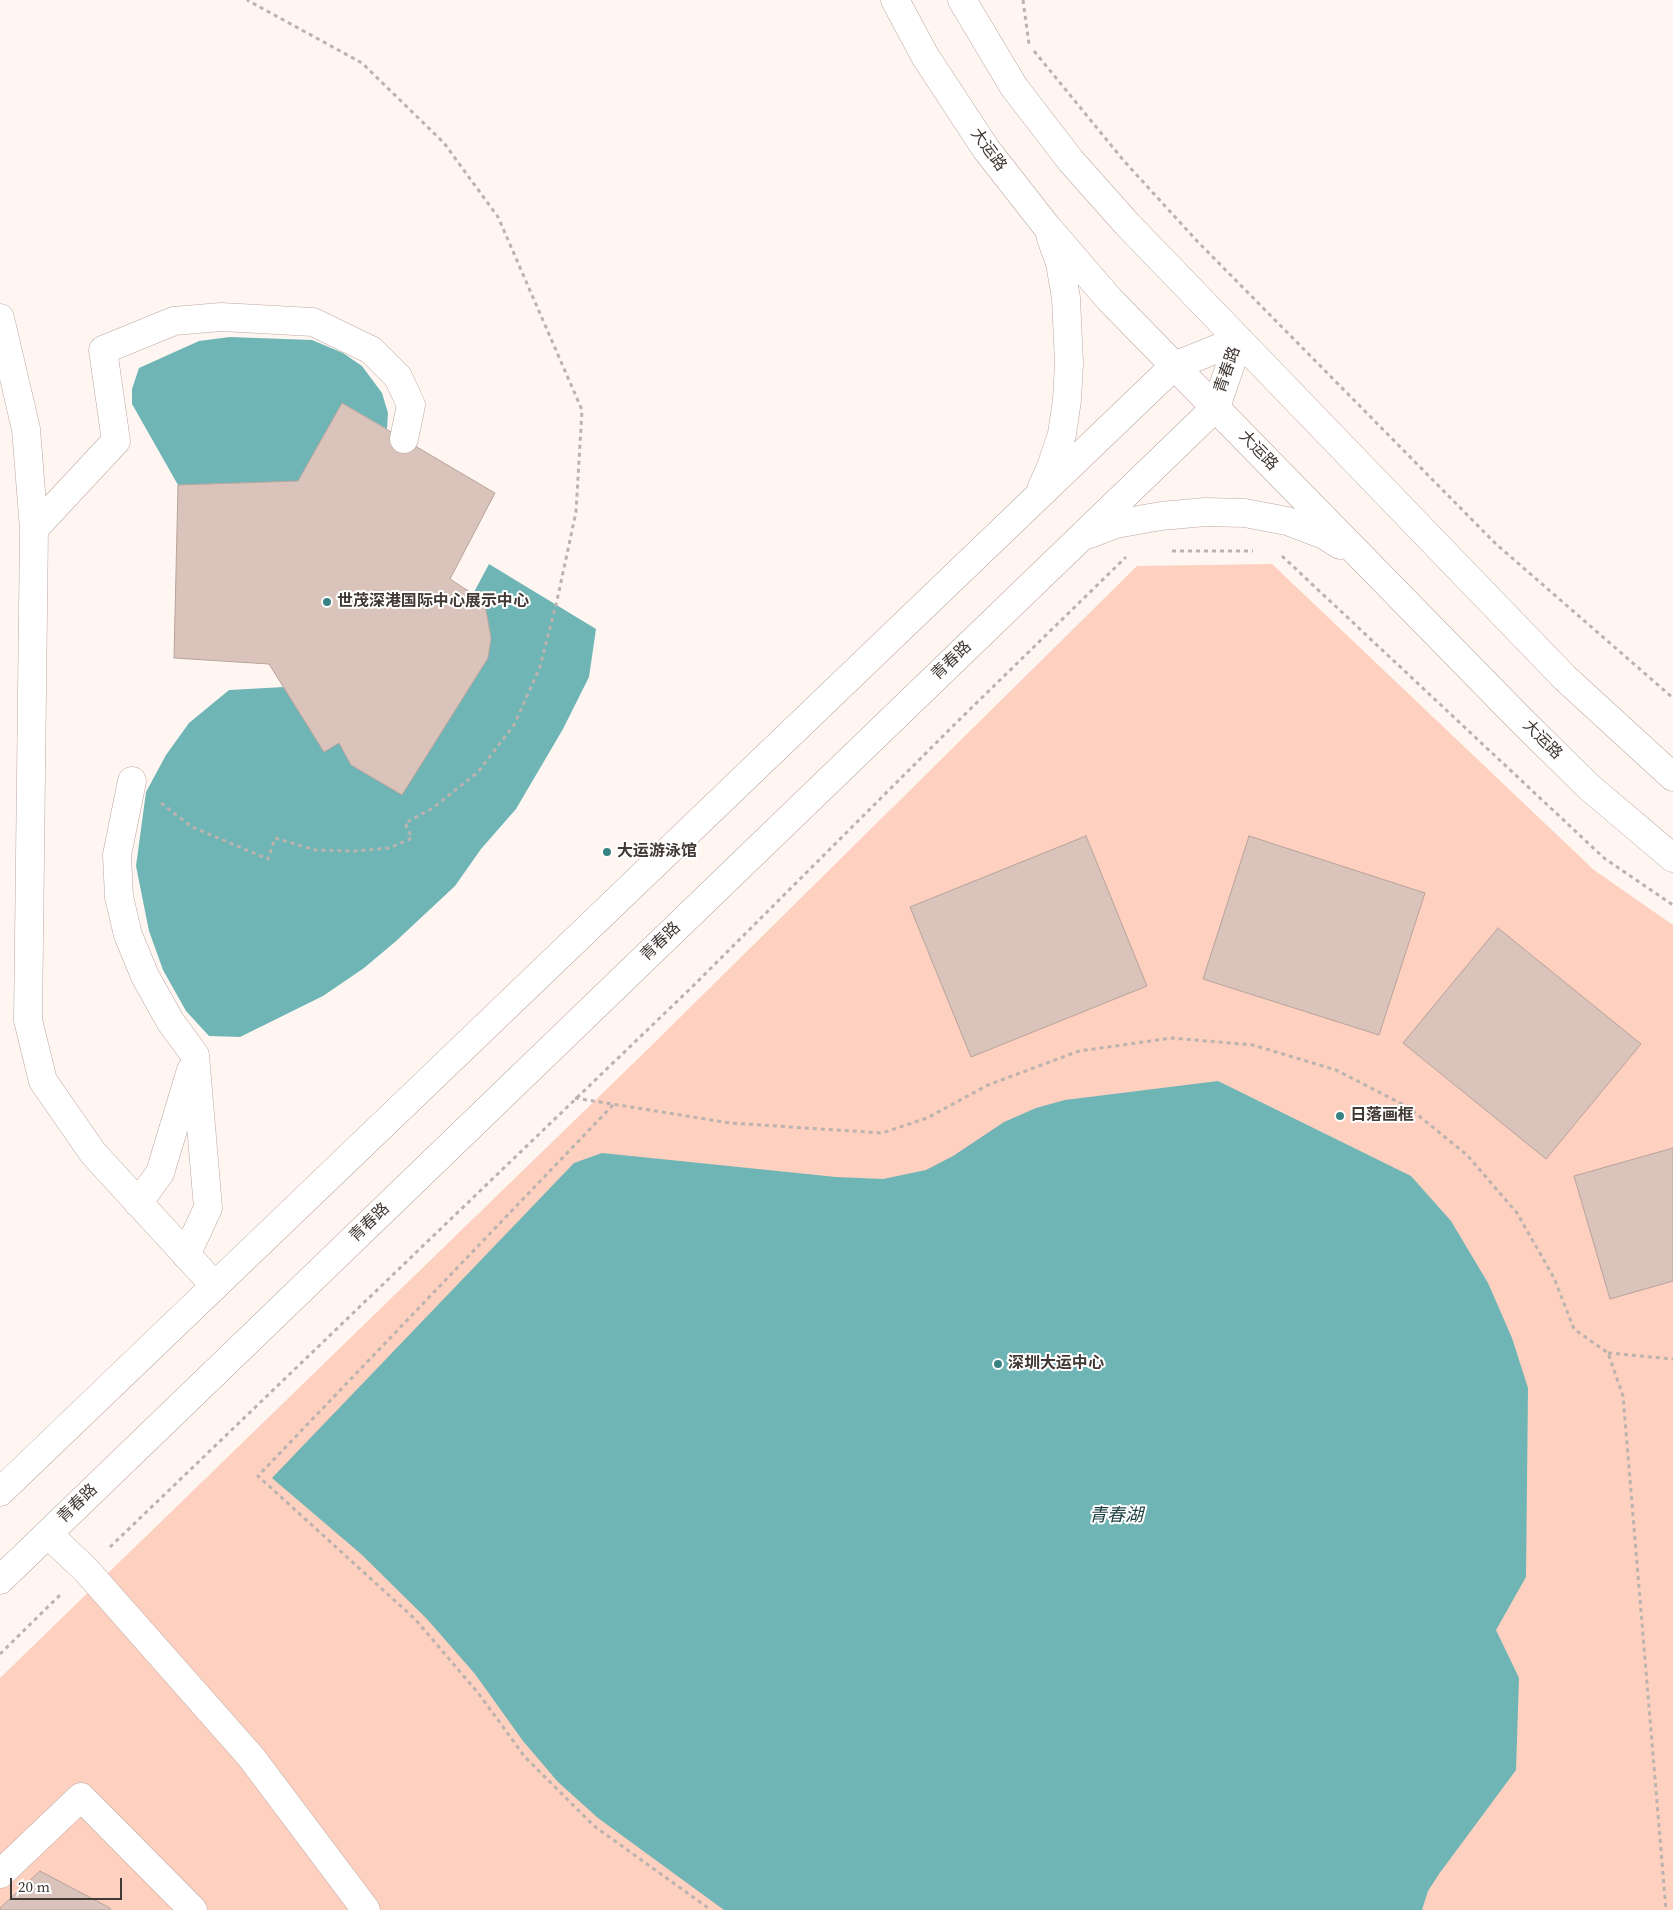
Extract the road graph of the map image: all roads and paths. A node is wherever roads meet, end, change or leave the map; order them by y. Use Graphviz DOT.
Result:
graph roads {
  1 [pos="247,0"];
  2 [pos="895,0"];
  3 [pos="962,0"];
  4 [pos="1023,0"];
  5 [pos="1048,227"];
  6 [pos="0,318"];
  7 [pos="1239,340"];
  8 [pos="1174,366"];
  9 [pos="1216,408"];
  10 [pos="404,439"];
  11 [pos="1037,497"];
  12 [pos="34,529"];
  13 [pos="1080,538"];
  14 [pos="1132,551"];
  15 [pos="1171,551"];
  16 [pos="1257,551"];
  17 [pos="1277,551"];
  18 [pos="1361,557"];
  19 [pos="1673,698"];
  20 [pos="1673,777"];
  21 [pos="132,781"];
  22 [pos="154,798"];
  23 [pos="1673,858"];
  24 [pos="1673,905"];
  25 [pos="195,1054"];
  26 [pos="575,1098"];
  27 [pos="613,1104"];
  28 [pos="138,1203"];
  29 [pos="186,1255"];
  30 [pos="215,1286"];
  31 [pos="1608,1352"];
  32 [pos="1673,1359"];
  33 [pos="0,1492"];
  34 [pos="48,1534"];
  35 [pos="86,1570"];
  36 [pos="0,1580"];
  37 [pos="0,1654"];
  38 [pos="0,1874"];
  39 [pos="193,1910"];
  40 [pos="366,1910"];
  41 [pos="711,1910"];
  42 [pos="1666,1910"];
  1 -- 22 [label="path"];
  2 -- 5 [label="street, 大运路"];
  3 -- 7 [label="street"];
  4 -- 19 [label="path"];
  5 -- 8 [label="street, 大运路"];
  5 -- 11 [label="street"];
  6 -- 12 [label="street"];
  7 -- 8 [label="street, 青春路"];
  7 -- 9 [label="street, 青春路"];
  7 -- 20 [label="street"];
  8 -- 9 [label="street, 大运路"];
  8 -- 11 [label="street, 青春路"];
  9 -- 13 [label="street, 青春路"];
  9 -- 18 [label="street, 大运路"];
  10 -- 12 [label="street"];
  11 -- 30 [label="street, 青春路"];
  12 -- 28 [label="street"];
  13 -- 18 [label="street"];
  13 -- 34 [label="street, 青春路"];
  14 -- 26 [label="path"];
  15 -- 16 [label="path"];
  17 -- 24 [label="path"];
  18 -- 23 [label="street, 大运路"];
  21 -- 25 [label="street"];
  25 -- 28 [label="street"];
  25 -- 29 [label="street"];
  26 -- 27 [label="path"];
  26 -- 35 [label="path"];
  27 -- 31 [label="path"];
  27 -- 41 [label="path"];
  28 -- 29 [label="street"];
  29 -- 30 [label="street"];
  30 -- 33 [label="street, 青春路"];
  31 -- 32 [label="path"];
  31 -- 42 [label="path"];
  34 -- 35 [label="street"];
  34 -- 36 [label="street, 青春路"];
  35 -- 37 [label="path"];
  35 -- 40 [label="street"];
  38 -- 39 [label="street"];
}
